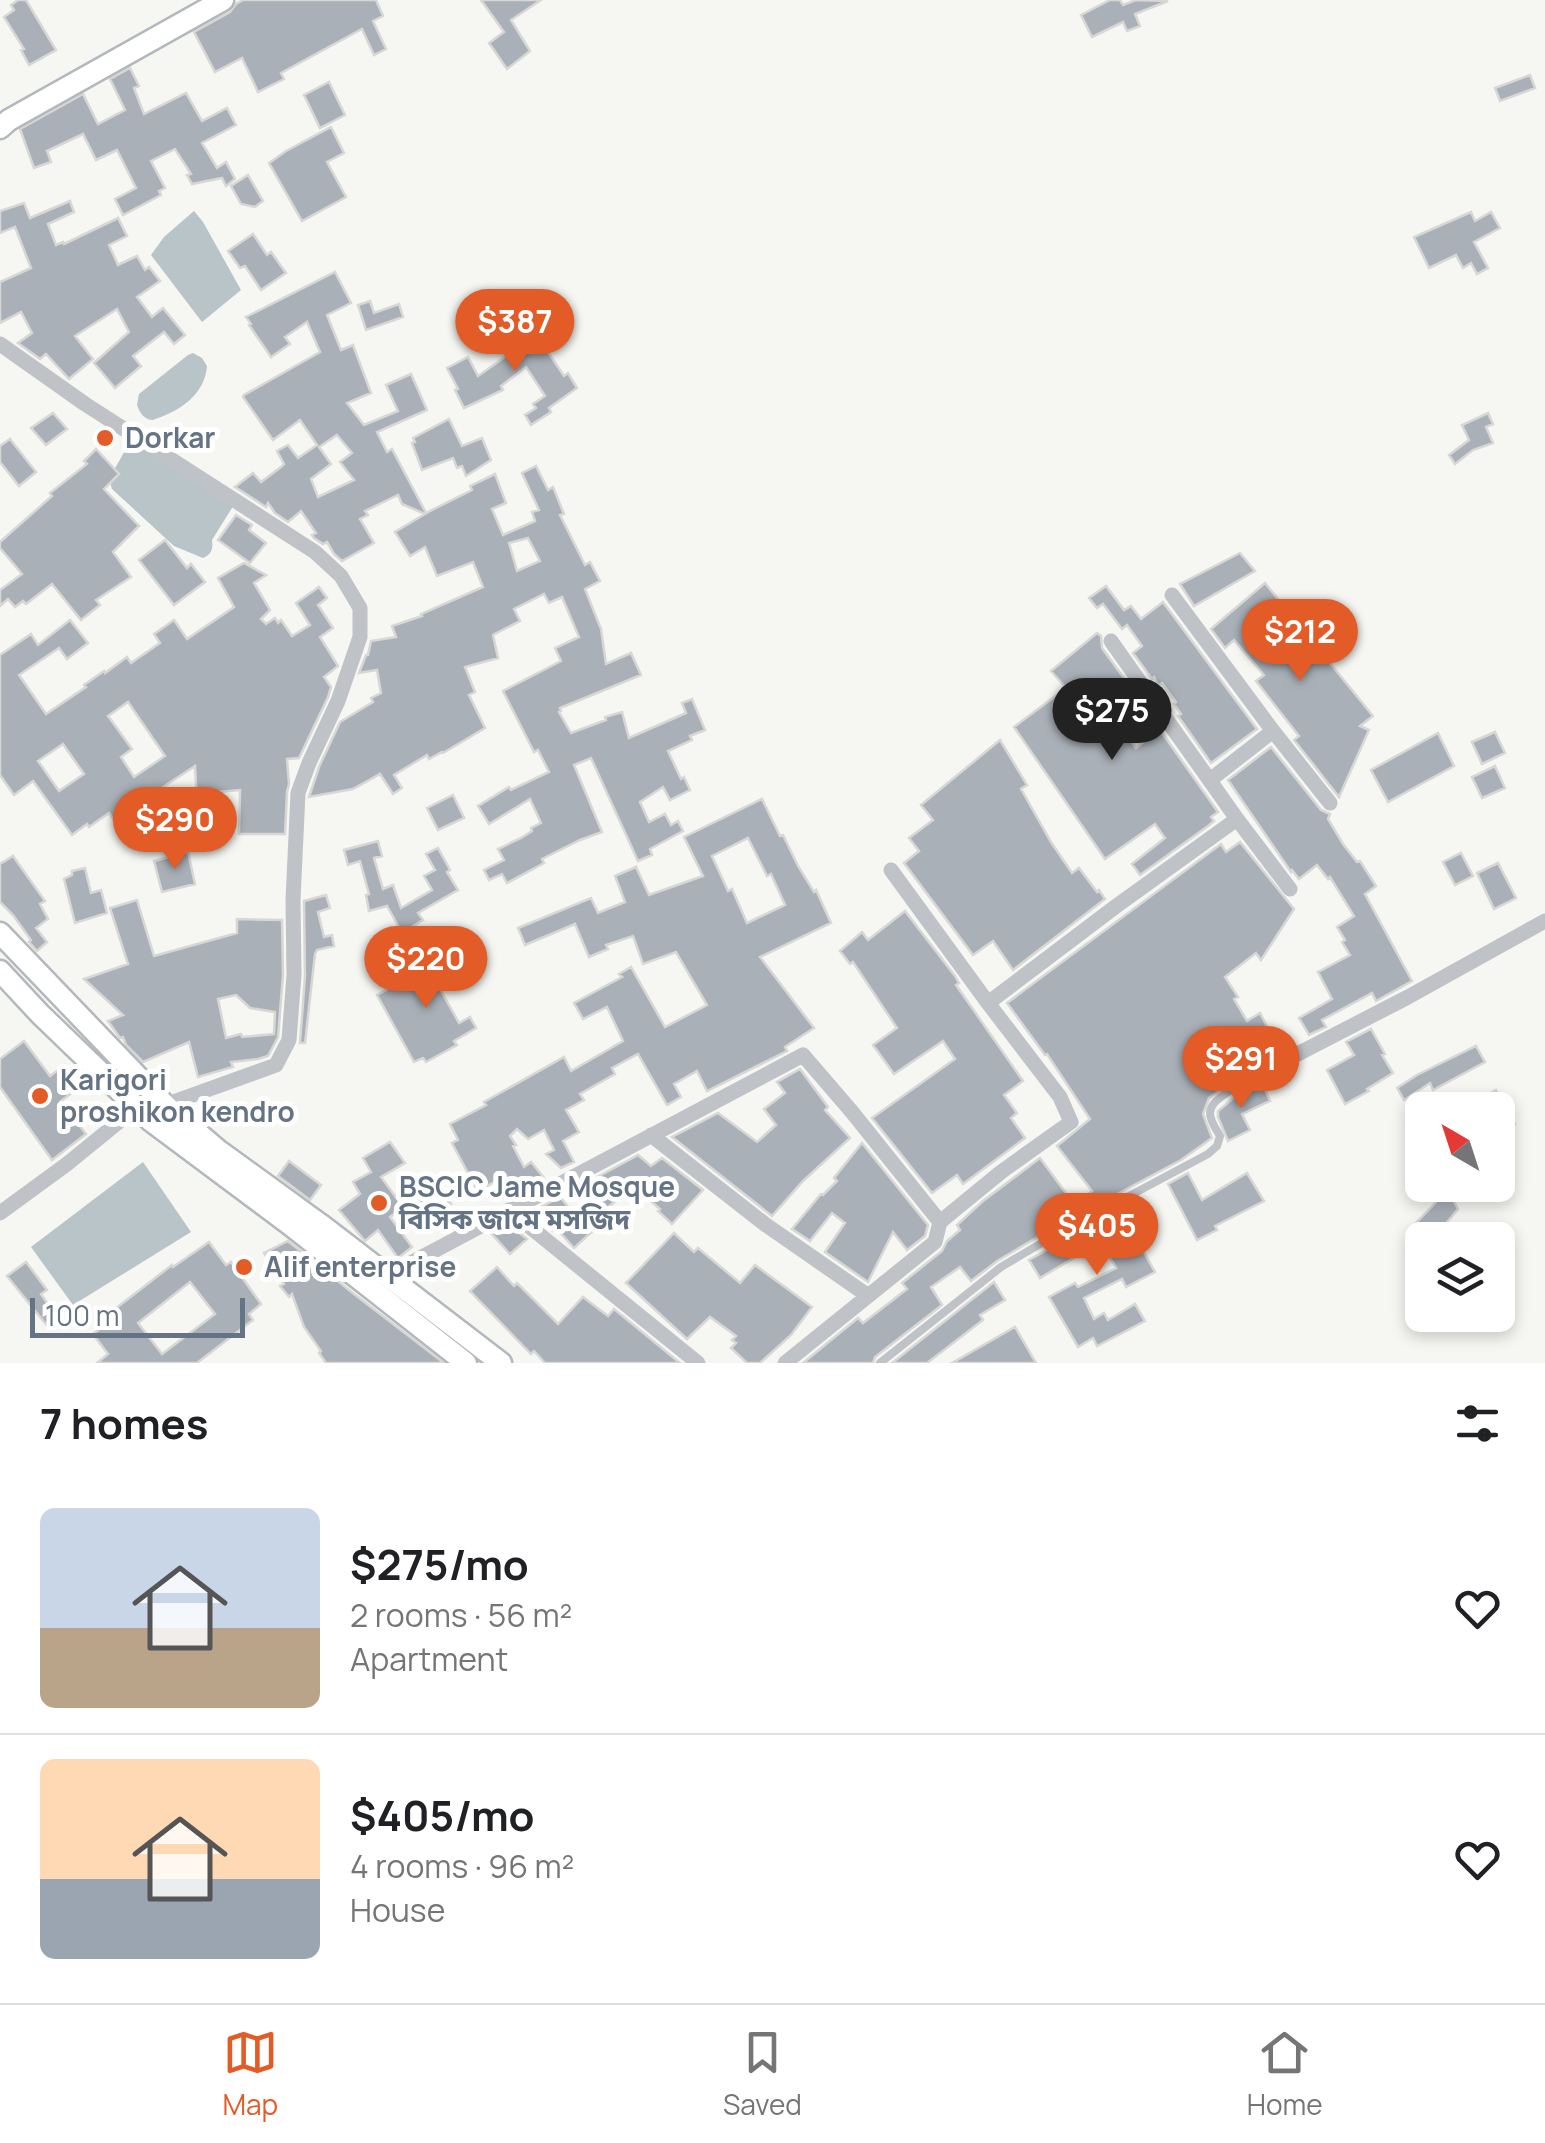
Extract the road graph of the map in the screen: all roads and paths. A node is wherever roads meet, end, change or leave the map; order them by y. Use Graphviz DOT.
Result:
graph roads {
  1 [pos="223,0"];
  2 [pos="0,128"];
  3 [pos="0,344"];
  4 [pos="1172,595"];
  5 [pos="1111,641"];
  6 [pos="1273,731"];
  7 [pos="1210,780"];
  8 [pos="1330,803"];
  9 [pos="1238,819"];
  10 [pos="891,870"];
  11 [pos="1290,889"];
  12 [pos="1545,922"];
  13 [pos="0,933"];
  14 [pos="0,971"];
  15 [pos="988,1003"];
  16 [pos="1253,1078"];
  17 [pos="165,1105"];
  18 [pos="137,1108"];
  19 [pos="651,1135"];
  20 [pos="509,1210"];
  21 [pos="0,1213"];
  22 [pos="940,1222"];
  23 [pos="408,1264"];
  24 [pos="866,1296"];
  25 [pos="466,1363"];
  26 [pos="501,1363"];
  27 [pos="698,1363"];
  28 [pos="784,1363"];
  29 [pos="880,1363"];
  1 -- 2 [label="main road"];
  3 -- 17 [label="street"];
  4 -- 6 [label="street"];
  5 -- 7 [label="street"];
  6 -- 7 [label="street"];
  6 -- 8 [label="street"];
  7 -- 9 [label="street"];
  9 -- 11 [label="street"];
  9 -- 15 [label="street"];
  10 -- 15 [label="street"];
  12 -- 16 [label="street"];
  13 -- 17 [label="main road"];
  14 -- 18 [label="main road"];
  15 -- 22 [label="street"];
  16 -- 29 [label="lane"];
  17 -- 26 [label="main road"];
  18 -- 21 [label="street"];
  18 -- 25 [label="main road"];
  19 -- 20 [label="street"];
  19 -- 22 [label="street"];
  19 -- 24 [label="street"];
  20 -- 23 [label="street"];
  20 -- 27 [label="street"];
  22 -- 24 [label="street"];
  24 -- 28 [label="street"];
}
